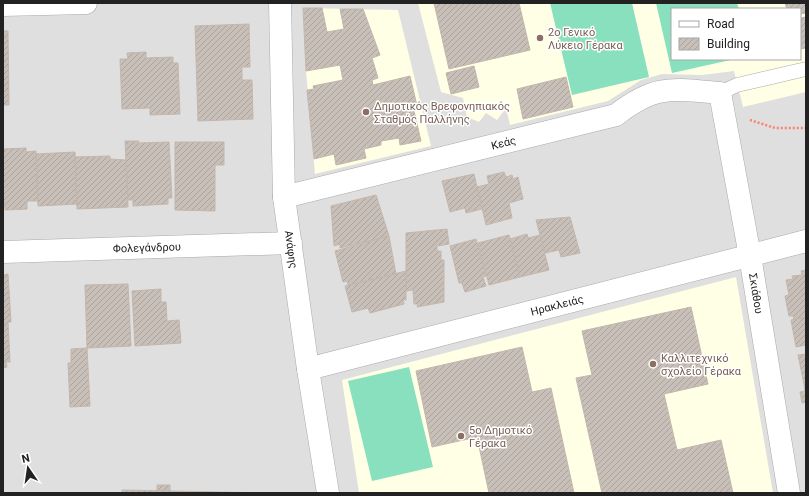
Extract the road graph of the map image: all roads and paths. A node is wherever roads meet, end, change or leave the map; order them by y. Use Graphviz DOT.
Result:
graph roads {
  1 [pos="86,3"];
  2 [pos="280,3"];
  3 [pos="3,5"];
  4 [pos="806,69"];
  5 [pos="722,103"];
  6 [pos="806,128"];
  7 [pos="284,197"];
  8 [pos="806,241"];
  9 [pos="291,243"];
  10 [pos="3,252"];
  11 [pos="750,256"];
  12 [pos="308,369"];
  13 [pos="328,493"];
  14 [pos="789,493"];
  1 -- 3 [label="street"];
  2 -- 7 [label="street, Ανάφης"];
  4 -- 5 [label="lane"];
  5 -- 6 [label="path"];
  5 -- 7 [label="street, Κεάς"];
  5 -- 11 [label="street, Σκιάθου"];
  7 -- 9 [label="street, Ανάφης"];
  8 -- 11 [label="street, Ηρακλειάς"];
  9 -- 10 [label="street, Φολεγάνδρου"];
  9 -- 12 [label="street, Ανάφης"];
  11 -- 12 [label="street, Ηρακλειάς"];
  11 -- 14 [label="street, Σκιάθου"];
  12 -- 13 [label="street, Ανάφης"];
}
